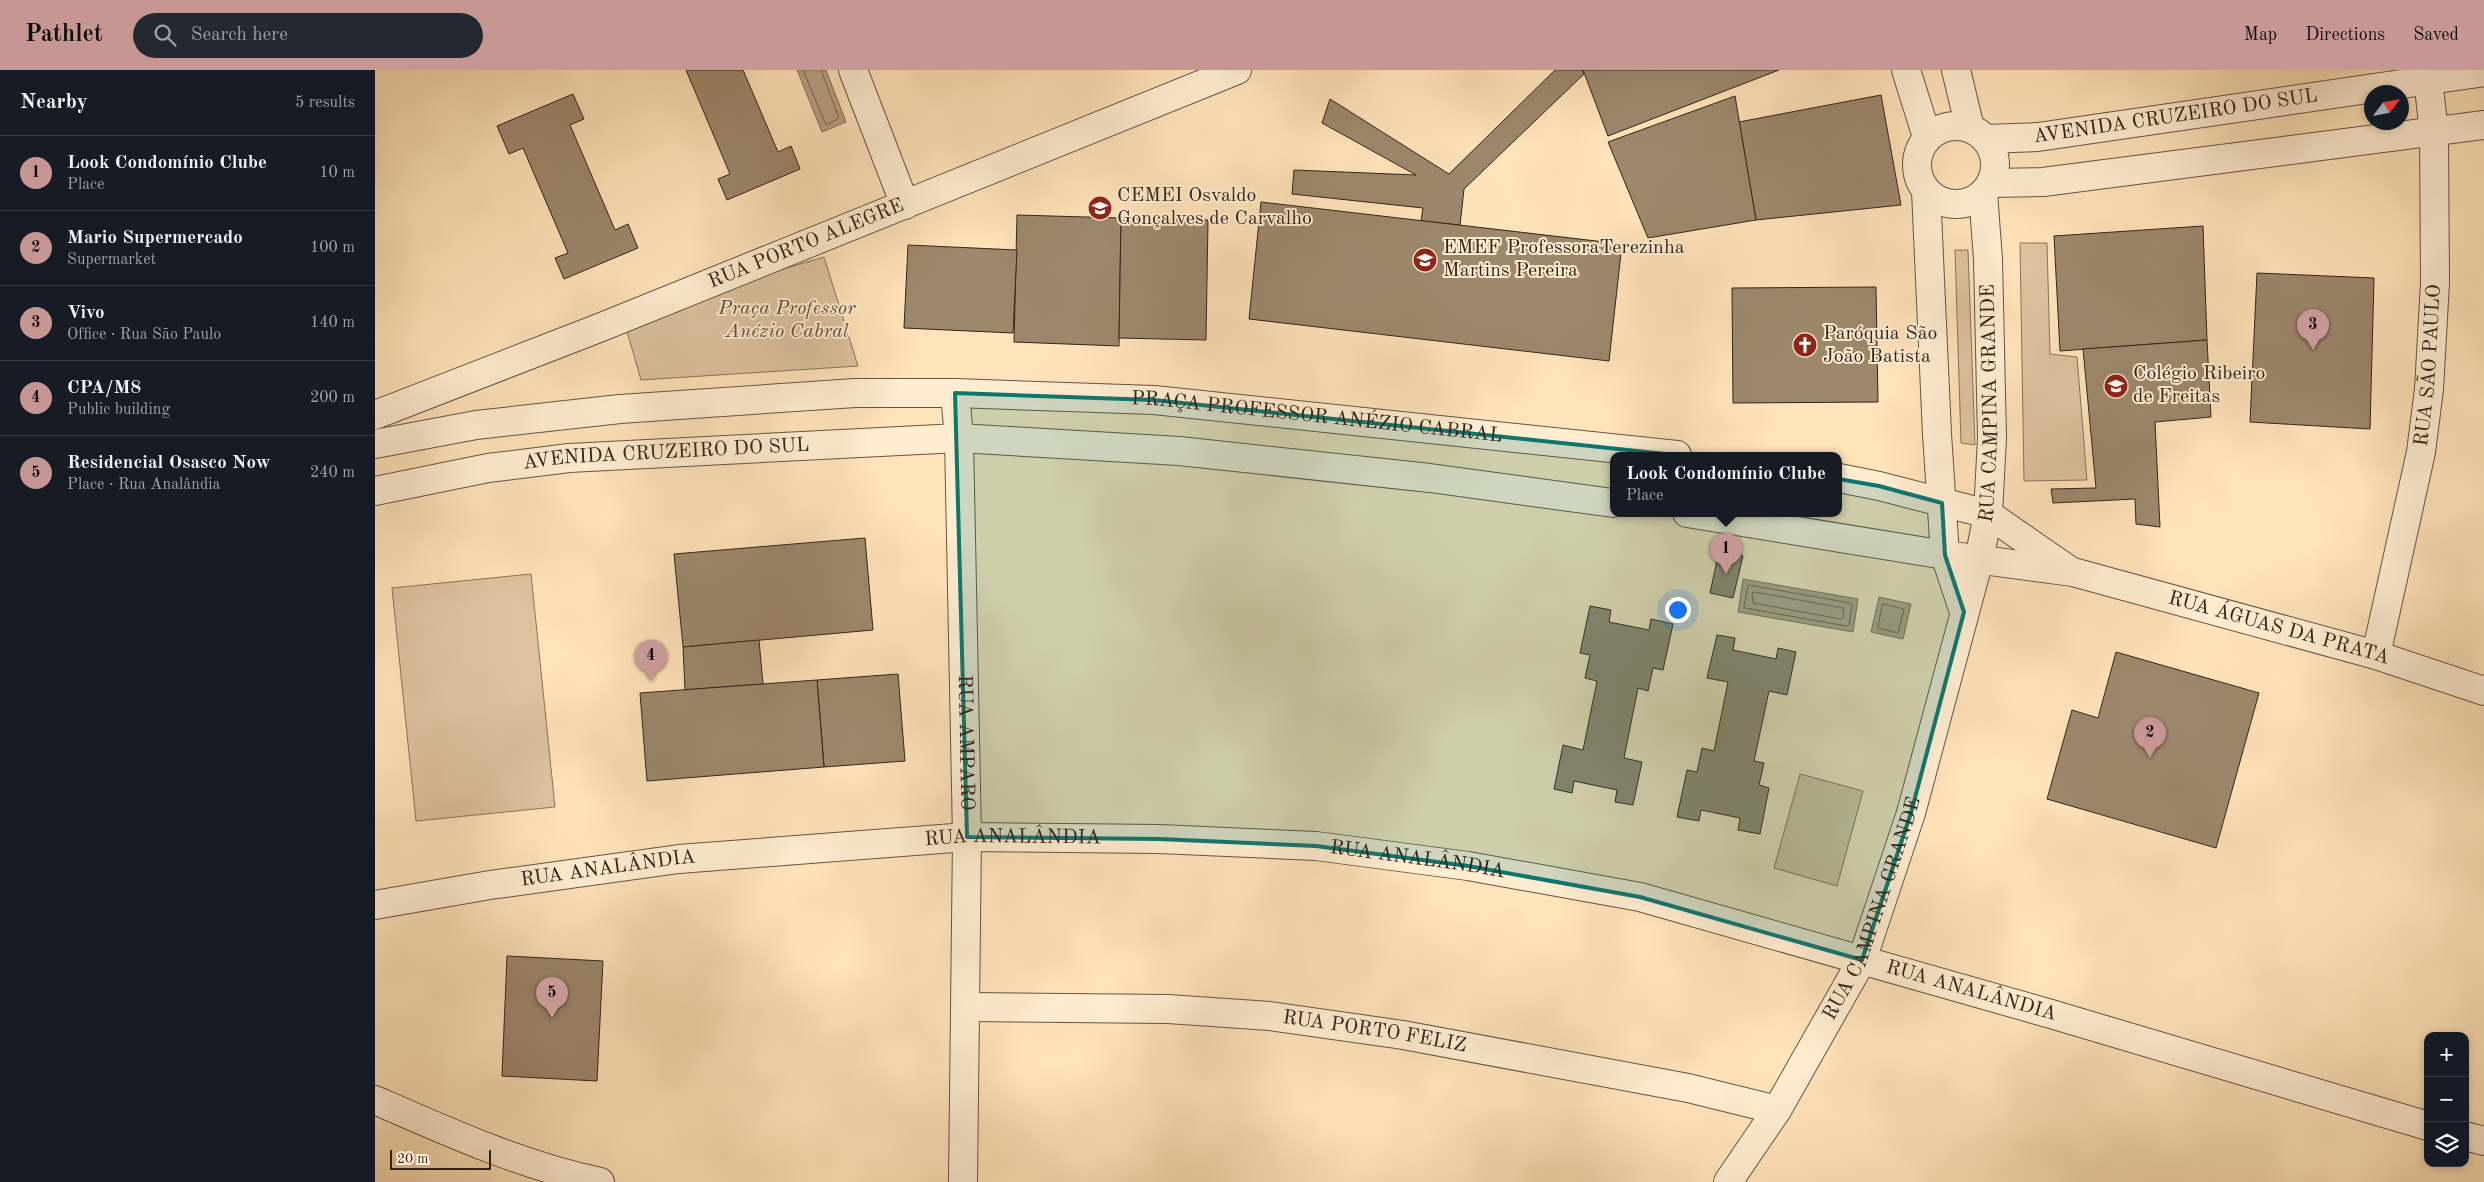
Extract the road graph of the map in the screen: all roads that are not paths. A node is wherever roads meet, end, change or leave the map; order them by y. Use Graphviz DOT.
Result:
graph roads {
  1 [pos="853,70"];
  2 [pos="1237,70"];
  3 [pos="1906,70"];
  4 [pos="1956,70"];
  5 [pos="2484,72"];
  6 [pos="2428,75"];
  7 [pos="2484,125"];
  8 [pos="2434,132"];
  9 [pos="1978,133"];
  10 [pos="1927,137"];
  11 [pos="1987,188"];
  12 [pos="1926,191"];
  13 [pos="905,205"];
  14 [pos="955,393"];
  15 [pos="375,415"];
  16 [pos="959,438"];
  17 [pos="375,444"];
  18 [pos="1649,452"];
  19 [pos="1842,479"];
  20 [pos="375,490"];
  21 [pos="1610,503"];
  22 [pos="1941,503"];
  23 [pos="1988,514"];
  24 [pos="1712,517"];
  25 [pos="1945,555"];
  26 [pos="1979,560"];
  27 [pos="2073,572"];
  28 [pos="1964,612"];
  29 [pos="2376,655"];
  30 [pos="2484,691"];
  31 [pos="967,837"];
  32 [pos="375,905"];
  33 [pos="1862,960"];
  34 [pos="966,1008"];
  35 [pos="375,1100"];
  36 [pos="1777,1110"];
  37 [pos="2424,1125"];
  38 [pos="2469,1137"];
  39 [pos="2484,1141"];
  40 [pos="600,1182"];
  41 [pos="963,1182"];
  42 [pos="1728,1182"];
  1 -- 13 [label="street"];
  2 -- 13 [label="street, RUA PORTO ALEGRE"];
  3 -- 10 [label="street"];
  4 -- 9 [label="street"];
  5 -- 6 [label="street, AVENIDA CRUZEIRO DO SUL"];
  6 -- 8 [label="street, RUA SÃO PAULO"];
  6 -- 9 [label="street, AVENIDA CRUZEIRO DO SUL"];
  7 -- 8 [label="street"];
  8 -- 11 [label="street"];
  8 -- 29 [label="street, RUA SÃO PAULO"];
  9 -- 10 [label="street"];
  9 -- 11 [label="street"];
  10 -- 12 [label="street"];
  11 -- 12 [label="street"];
  11 -- 23 [label="street, RUA CAMPINA GRANDE"];
  12 -- 22 [label="street, RUA CAMPINA GRANDE"];
  13 -- 15 [label="street, RUA PORTO ALEGRE"];
  14 -- 16 [label="street, RUA AMPARO"];
  14 -- 17 [label="street"];
  14 -- 18 [label="street, PRAÇA PROFESSOR ANÉZIO CABRAL"];
  16 -- 20 [label="street, AVENIDA CRUZEIRO DO SUL"];
  16 -- 21 [label="street"];
  16 -- 31 [label="street, RUA AMPARO"];
  19 -- 22 [label="street"];
  22 -- 23 [label="street"];
  22 -- 25 [label="street, RUA CAMPINA GRANDE"];
  23 -- 26 [label="street, RUA CAMPINA GRANDE"];
  23 -- 27 [label="street, RUA ÁGUAS DA PRATA"];
  24 -- 25 [label="street"];
  25 -- 26 [label="street"];
  25 -- 28 [label="street, RUA CAMPINA GRANDE"];
  26 -- 27 [label="street, RUA ÁGUAS DA PRATA"];
  26 -- 28 [label="street, RUA CAMPINA GRANDE"];
  27 -- 29 [label="street, RUA ÁGUAS DA PRATA"];
  28 -- 33 [label="street, RUA CAMPINA GRANDE"];
  29 -- 30 [label="street, RUA ÁGUAS DA PRATA"];
  31 -- 32 [label="street, RUA ANALÂNDIA"];
  31 -- 33 [label="street, RUA ANALÂNDIA"];
  31 -- 34 [label="street, RUA AMPARO"];
  33 -- 36 [label="street, RUA CAMPINA GRANDE"];
  33 -- 37 [label="street, RUA ANALÂNDIA"];
  34 -- 36 [label="street, RUA PORTO FELIZ"];
  34 -- 41 [label="street, RUA AMPARO"];
  35 -- 40 [label="street"];
  36 -- 42 [label="street, RUA CAMPINA GRANDE"];
  38 -- 39 [label="street"];
}
